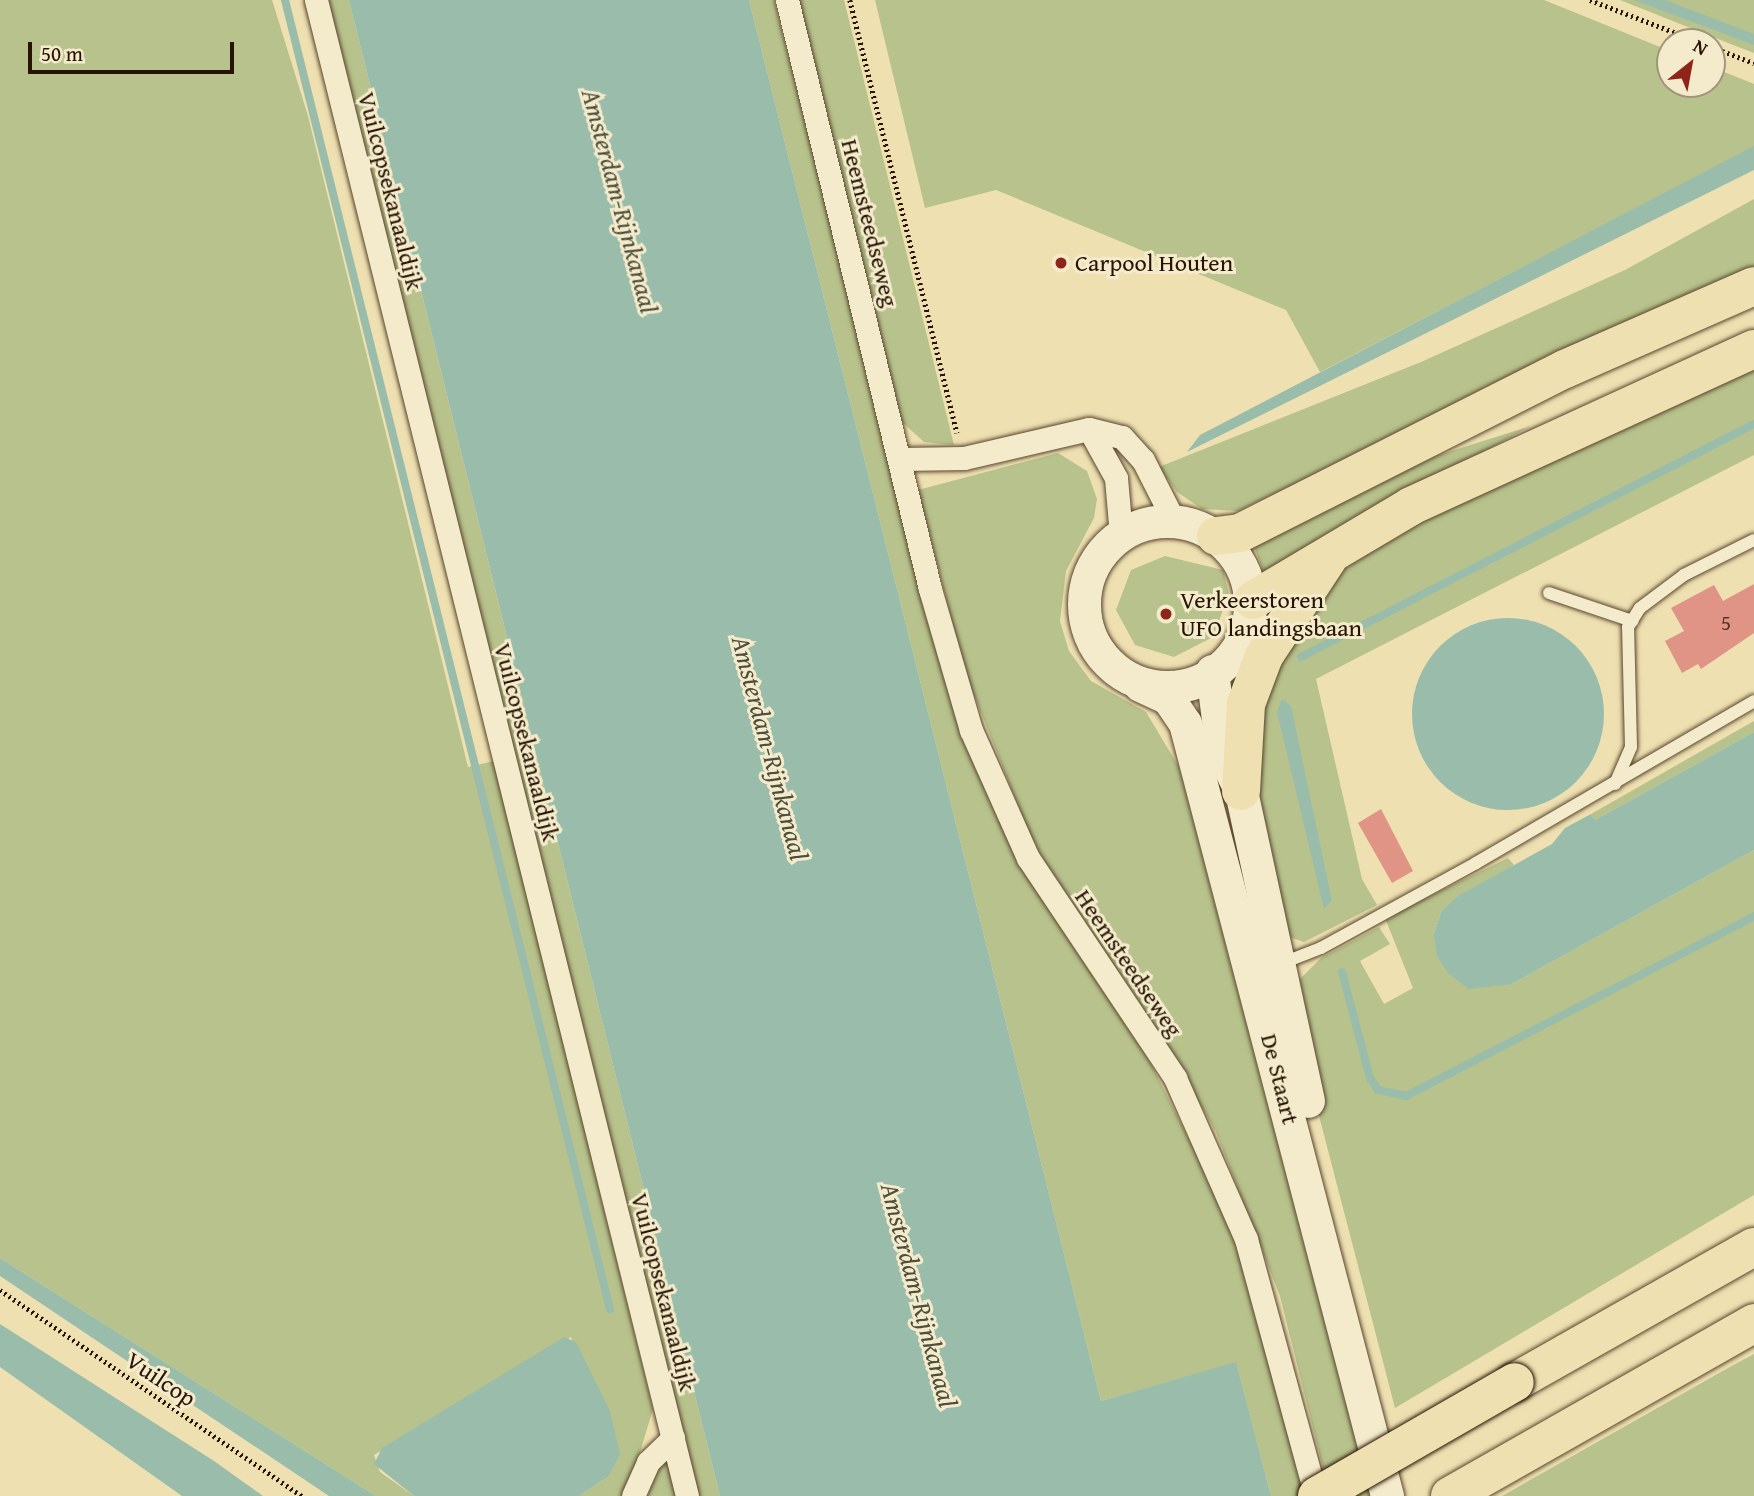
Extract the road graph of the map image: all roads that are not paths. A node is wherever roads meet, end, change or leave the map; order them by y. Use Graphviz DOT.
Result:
graph roads {
  1 [pos="317,0"];
  2 [pos="787,0"];
  3 [pos="1754,286"];
  4 [pos="1754,349"];
  5 [pos="1089,429"];
  6 [pos="901,459"];
  7 [pos="1175,523"];
  8 [pos="1121,535"];
  9 [pos="1216,536"];
  10 [pos="1754,540"];
  11 [pos="1335,548"];
  12 [pos="1549,593"];
  13 [pos="1253,600"];
  14 [pos="1632,621"];
  15 [pos="1212,671"];
  16 [pos="1140,685"];
  17 [pos="1754,701"];
  18 [pos="1615,784"];
  19 [pos="1241,791"];
  20 [pos="1279,964"];
  21 [pos="1754,1247"];
  22 [pos="1754,1323"];
  23 [pos="673,1438"];
  24 [pos="633,1496"];
  25 [pos="687,1496"];
  26 [pos="1316,1496"];
  27 [pos="1387,1496"];
  28 [pos="1410,1496"];
  29 [pos="1450,1496"];
  1 -- 23 [label="street, Vuilcopsekanaaldijk"];
  2 -- 6 [label="street, Heemsteedseweg"];
  3 -- 9 [label="highway"];
  4 -- 11 [label="highway"];
  5 -- 6 [label="street"];
  5 -- 7 [label="street"];
  5 -- 8 [label="street"];
  6 -- 26 [label="street, Heemsteedseweg"];
  7 -- 8 [label="main road"];
  7 -- 9 [label="main road"];
  8 -- 16 [label="main road"];
  9 -- 13 [label="main road"];
  10 -- 14 [label="lane"];
  11 -- 13 [label="highway"];
  11 -- 19 [label="highway"];
  12 -- 14 [label="lane"];
  13 -- 15 [label="main road"];
  14 -- 18 [label="lane"];
  15 -- 16 [label="main road"];
  15 -- 19 [label="main road, De Staart"];
  16 -- 27 [label="main road, De Staart"];
  17 -- 18 [label="lane"];
  18 -- 20 [label="lane"];
  19 -- 20 [label="main road, De Staart"];
  20 -- 28 [label="main road, De Staart"];
  21 -- 26 [label="highway, bridge"];
  22 -- 29 [label="highway"];
  23 -- 24 [label="street"];
  23 -- 25 [label="street, Vuilcopsekanaaldijk"];
}
